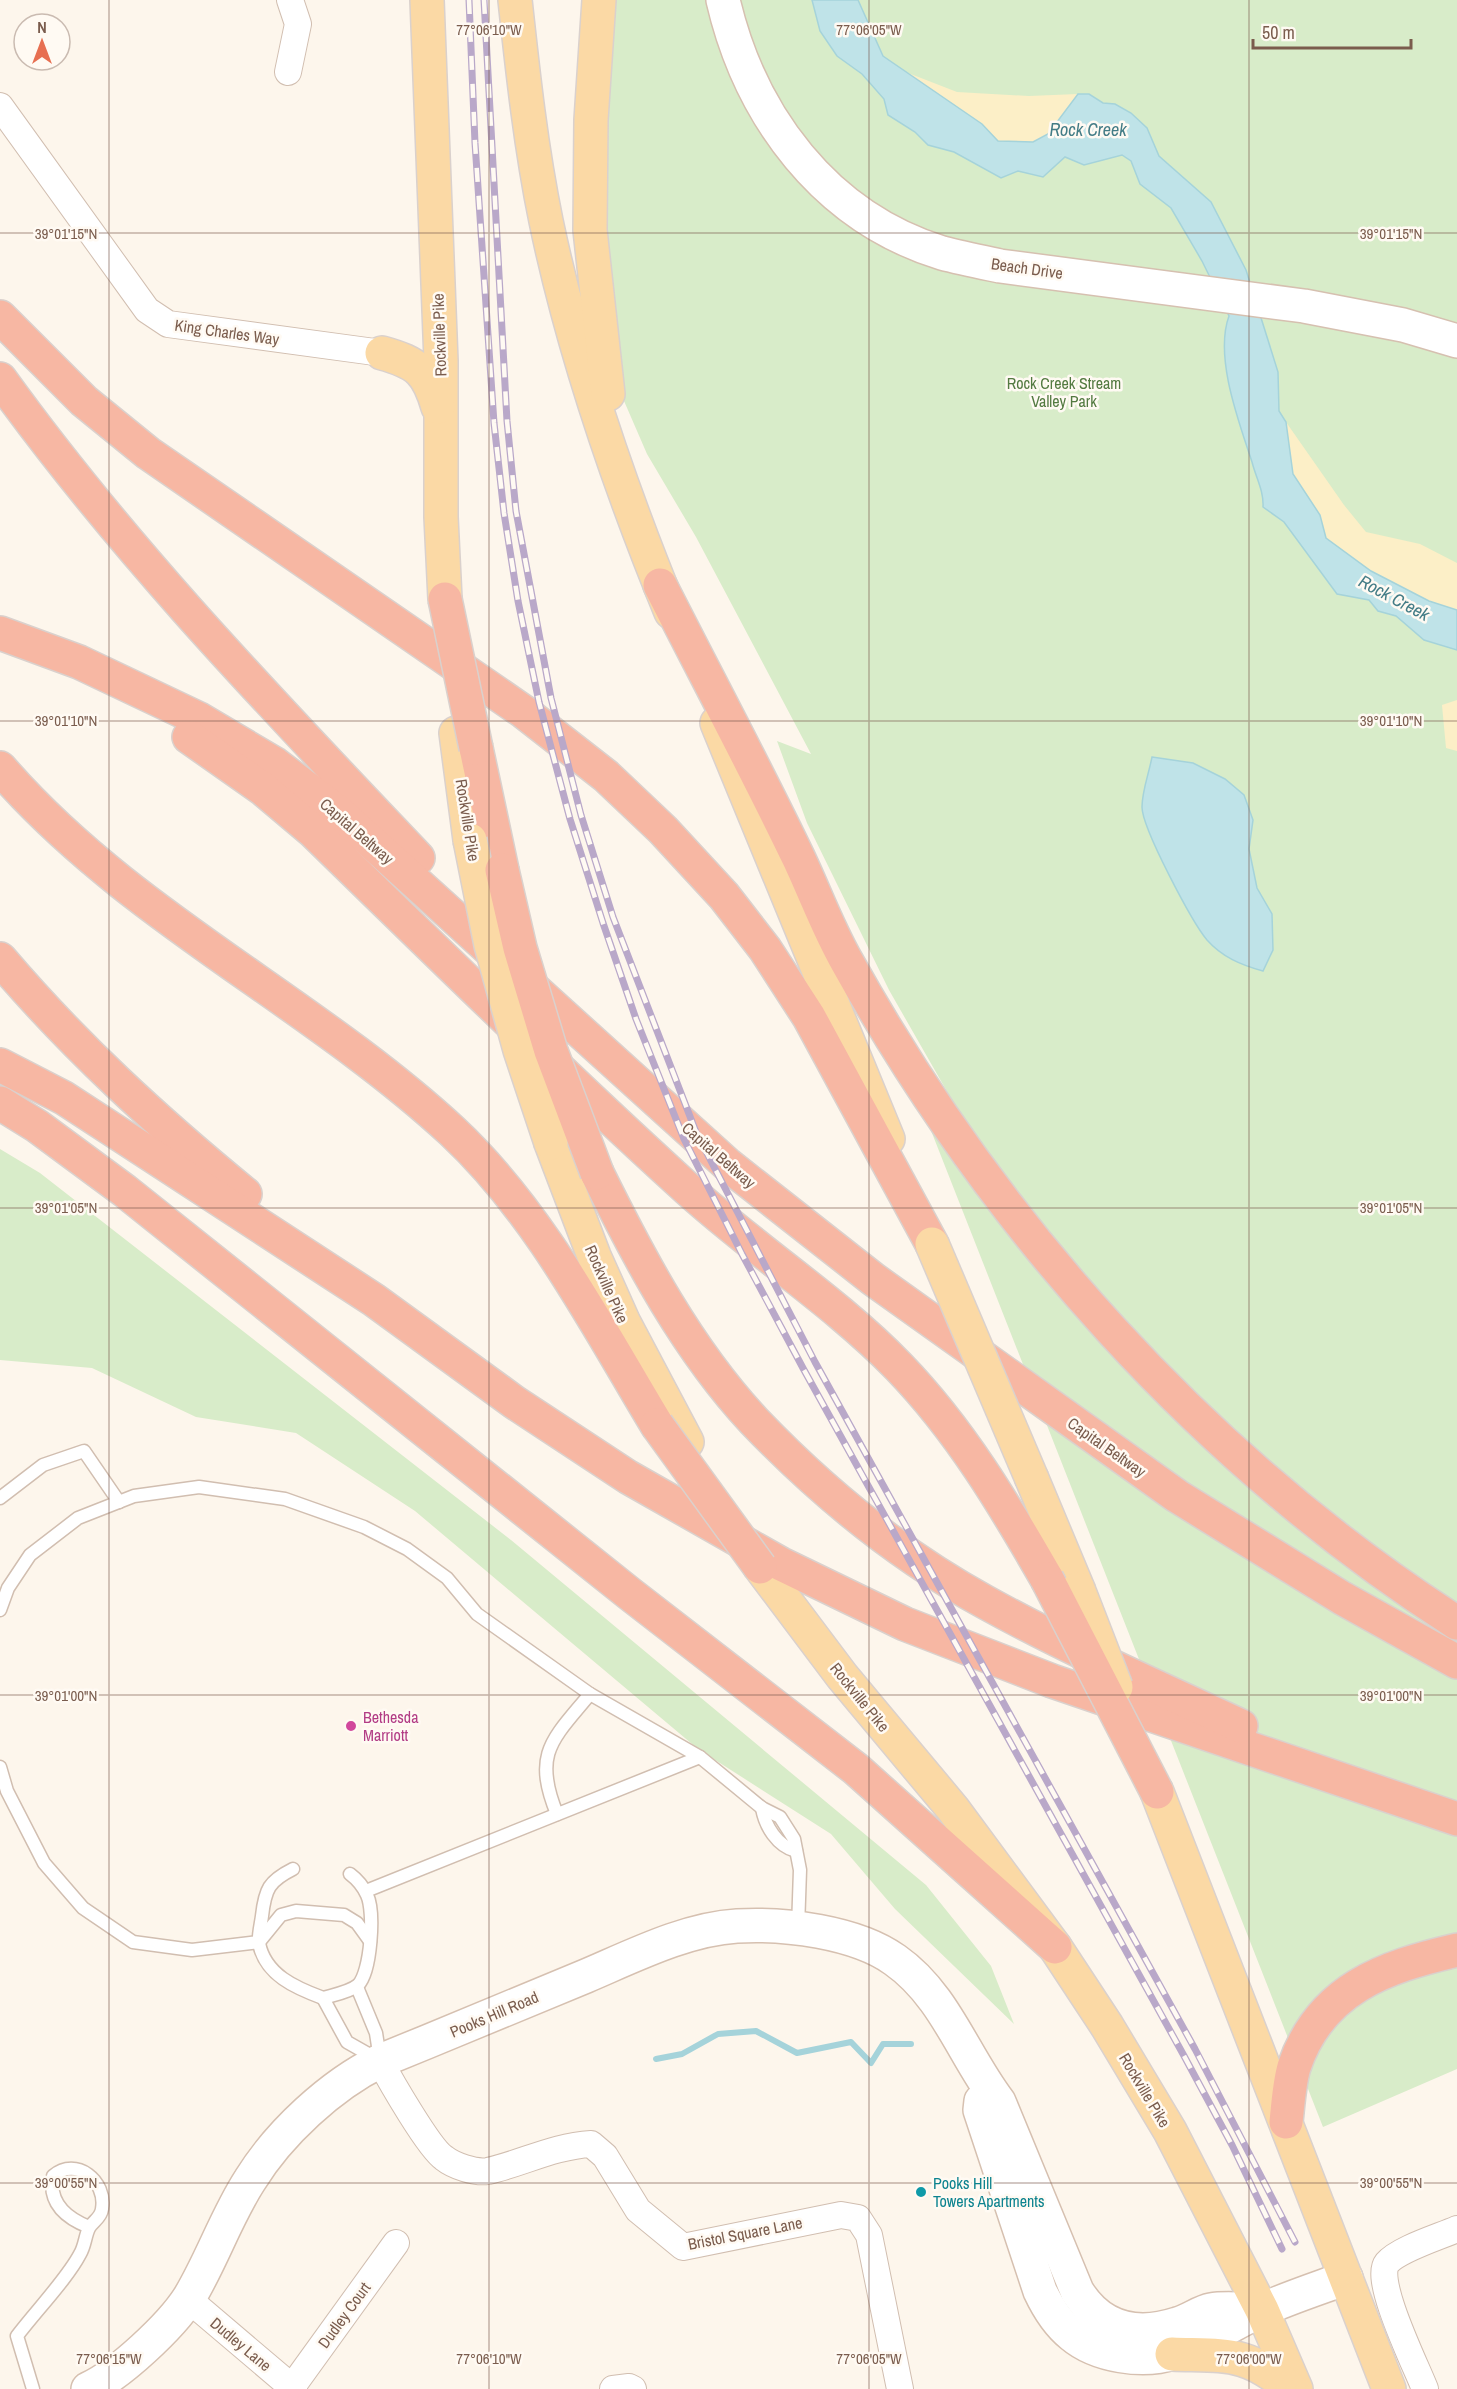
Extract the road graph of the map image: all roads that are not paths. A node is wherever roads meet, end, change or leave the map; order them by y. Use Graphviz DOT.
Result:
graph roads {
  1 [pos="290,0"];
  2 [pos="428,0"];
  3 [pos="515,0"];
  4 [pos="599,0"];
  5 [pos="723,0"];
  6 [pos="288,72"];
  7 [pos="0,106"];
  8 [pos="438,286"];
  9 [pos="0,316"];
  10 [pos="1457,341"];
  11 [pos="382,353"];
  12 [pos="0,379"];
  13 [pos="441,418"];
  14 [pos="621,488"];
  15 [pos="660,585"];
  16 [pos="445,600"];
  17 [pos="9,636"];
  18 [pos="466,741"];
  19 [pos="0,768"];
  20 [pos="0,959"];
  21 [pos="594,1045"];
  22 [pos="0,1065"];
  23 [pos="0,1103"];
  24 [pos="932,1244"];
  25 [pos="374,1300"];
  26 [pos="0,1498"];
  27 [pos="119,1502"];
  28 [pos="760,1566"];
  29 [pos="1062,1584"];
  30 [pos="0,1610"];
  31 [pos="1457,1623"];
  32 [pos="1457,1662"];
  33 [pos="590,1694"];
  34 [pos="700,1757"];
  35 [pos="0,1767"];
  36 [pos="1157,1792"];
  37 [pos="1385,1794"];
  38 [pos="557,1814"];
  39 [pos="1457,1819"];
  40 [pos="293,1869"];
  41 [pos="350,1874"];
  42 [pos="366,1892"];
  43 [pos="798,1929"];
  44 [pos="370,1941"];
  45 [pos="258,1942"];
  46 [pos="1055,1947"];
  47 [pos="1457,1950"];
  48 [pos="357,1986"];
  49 [pos="323,1998"];
  50 [pos="380,2061"];
  51 [pos="982,2079"];
  52 [pos="1286,2122"];
  53 [pos="89,2227"];
  54 [pos="1457,2229"];
  55 [pos="396,2243"];
  56 [pos="1346,2278"];
  57 [pos="188,2299"];
  58 [pos="1262,2310"];
  59 [pos="1172,2354"];
  60 [pos="293,2388"];
  61 [pos="33,2389"];
  62 [pos="88,2389"];
  63 [pos="613,2389"];
  64 [pos="633,2389"];
  65 [pos="900,2389"];
  66 [pos="1291,2389"];
  67 [pos="1296,2389"];
  68 [pos="1389,2389"];
  69 [pos="1425,2389"];
  1 -- 6 [label="street"];
  2 -- 8 [label="main road, Rockville Pike"];
  3 -- 14 [label="main road"];
  4 -- 14 [label="main road"];
  5 -- 10 [label="street, Beach Drive"];
  7 -- 11 [label="street, King Charles Way"];
  8 -- 11 [label="main road"];
  8 -- 13 [label="main road, Rockville Pike"];
  9 -- 24 [label="highway"];
  11 -- 13 [label="main road"];
  12 -- 21 [label="highway"];
  13 -- 16 [label="main road, Rockville Pike"];
  14 -- 15 [label="main road"];
  15 -- 24 [label="main road"];
  15 -- 31 [label="highway"];
  16 -- 18 [label="highway, bridge"];
  17 -- 21 [label="highway, Capital Beltway"];
  17 -- 29 [label="highway"];
  18 -- 28 [label="main road, Rockville Pike, bridge"];
  18 -- 37 [label="highway, bridge"];
  19 -- 28 [label="highway, bridge"];
  20 -- 25 [label="highway"];
  21 -- 32 [label="highway, Capital Beltway"];
  22 -- 25 [label="highway"];
  23 -- 46 [label="highway"];
  24 -- 29 [label="main road, bridge"];
  25 -- 37 [label="highway"];
  26 -- 27 [label="lane"];
  27 -- 30 [label="lane"];
  27 -- 33 [label="lane"];
  28 -- 46 [label="main road, Rockville Pike"];
  29 -- 36 [label="highway, bridge"];
  33 -- 34 [label="lane"];
  33 -- 38 [label="lane"];
  34 -- 38 [label="lane"];
  34 -- 43 [label="lane"];
  35 -- 45 [label="lane"];
  36 -- 52 [label="main road"];
  37 -- 39 [label="highway"];
  38 -- 42 [label="lane"];
  40 -- 45 [label="lane"];
  41 -- 42 [label="lane"];
  42 -- 44 [label="lane"];
  43 -- 50 [label="street, Pooks Hill Road"];
  43 -- 51 [label="street, Pooks Hill Road"];
  44 -- 45 [label="lane"];
  44 -- 48 [label="lane"];
  45 -- 49 [label="lane"];
  46 -- 58 [label="main road, Rockville Pike"];
  47 -- 52 [label="highway"];
  48 -- 49 [label="lane"];
  48 -- 50 [label="lane"];
  49 -- 50 [label="lane"];
  50 -- 57 [label="street, Pooks Hill Road"];
  50 -- 65 [label="street, Bristol Square Lane"];
  51 -- 58 [label="street, Pooks Hill Road"];
  51 -- 59 [label="street, Pooks Hill Road"];
  52 -- 56 [label="main road"];
  53 -- 53 [label="lane"];
  53 -- 61 [label="lane"];
  54 -- 69 [label="street"];
  55 -- 60 [label="street, Dudley Court"];
  56 -- 58 [label="street, Pooks Hill Road"];
  56 -- 68 [label="main road"];
  57 -- 60 [label="street, Dudley Lane"];
  57 -- 62 [label="street, Pooks Hill Road"];
  58 -- 59 [label="street, Pooks Hill Road"];
  58 -- 67 [label="main road, Rockville Pike"];
  59 -- 66 [label="main road"];
  63 -- 64 [label="street"];
}
